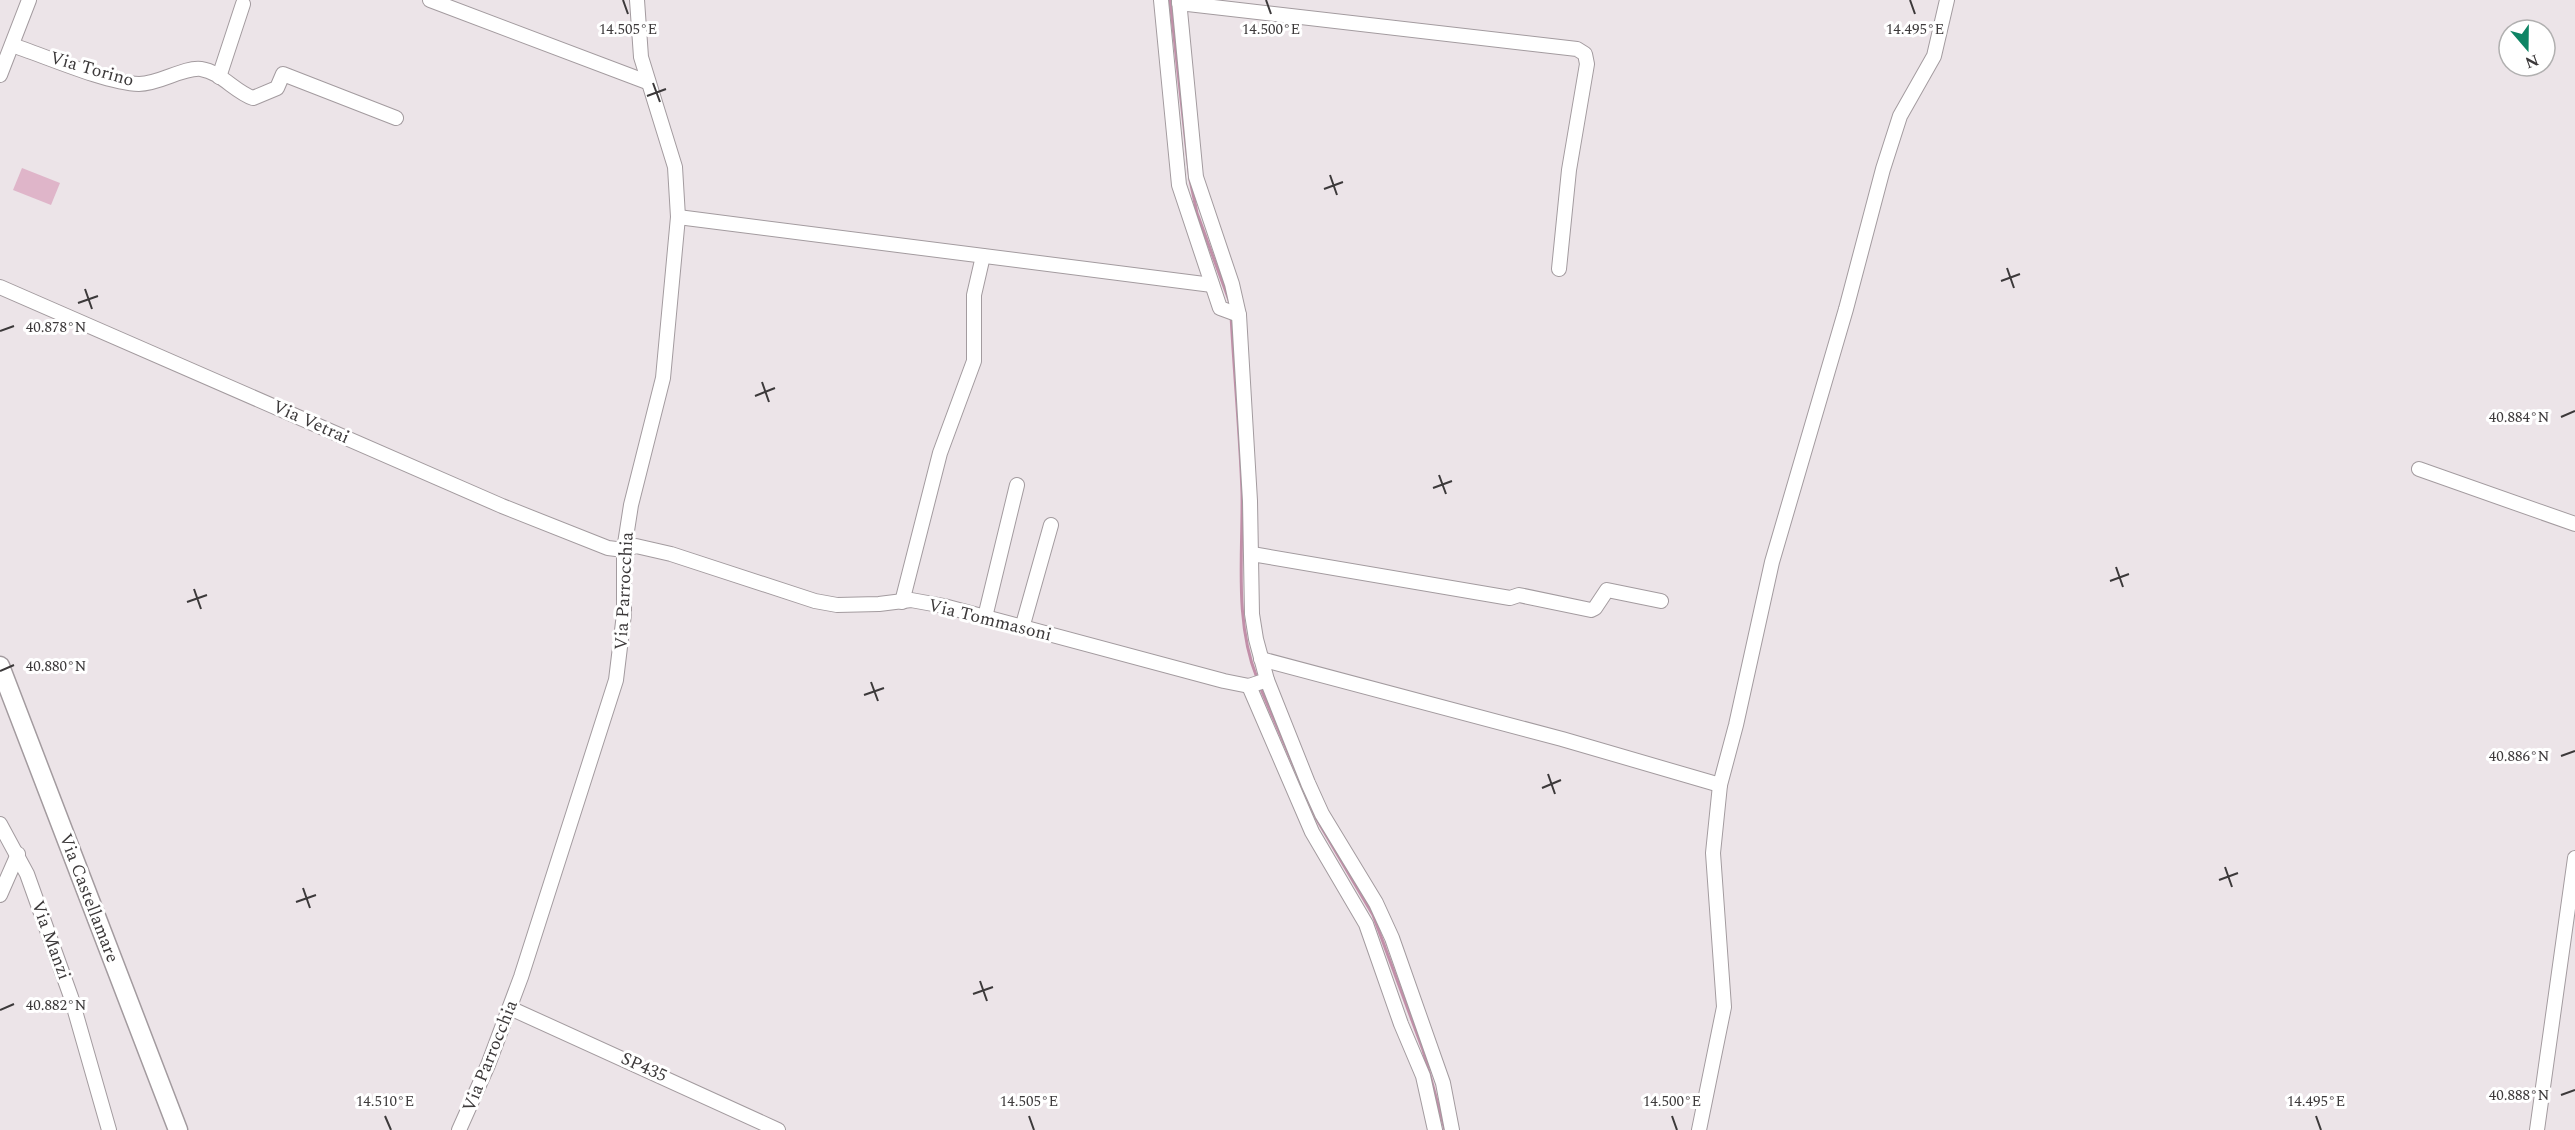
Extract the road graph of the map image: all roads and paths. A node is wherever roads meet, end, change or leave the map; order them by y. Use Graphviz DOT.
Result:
graph roads {
  1 [pos="29,0"];
  2 [pos="430,0"];
  3 [pos="637,0"];
  4 [pos="1161,0"];
  5 [pos="1947,0"];
  6 [pos="1179,2"];
  7 [pos="243,4"];
  8 [pos="12,45"];
  9 [pos="0,75"];
  10 [pos="219,77"];
  11 [pos="647,82"];
  12 [pos="396,118"];
  13 [pos="678,217"];
  14 [pos="983,255"];
  15 [pos="1559,269"];
  16 [pos="1212,285"];
  17 [pos="0,287"];
  18 [pos="1233,313"];
  19 [pos="2419,469"];
  20 [pos="1017,485"];
  21 [pos="2575,524"];
  22 [pos="1050,525"];
  23 [pos="624,550"];
  24 [pos="1252,554"];
  25 [pos="1661,601"];
  26 [pos="902,602"];
  27 [pos="985,617"];
  28 [pos="1022,628"];
  29 [pos="1261,659"];
  30 [pos="0,666"];
  31 [pos="1258,683"];
  32 [pos="1720,785"];
  33 [pos="0,824"];
  34 [pos="18,854"];
  35 [pos="2575,858"];
  36 [pos="0,895"];
  37 [pos="510,1008"];
  38 [pos="1431,1073"];
  39 [pos="109,1130"];
  40 [pos="178,1130"];
  41 [pos="459,1130"];
  42 [pos="778,1130"];
  43 [pos="1435,1130"];
  44 [pos="1452,1130"];
  45 [pos="1699,1130"];
  46 [pos="2538,1130"];
  1 -- 8 [label="street"];
  2 -- 11 [label="street"];
  3 -- 11 [label="street, Via Parrocchia"];
  4 -- 16 [label="street"];
  5 -- 32 [label="street"];
  6 -- 15 [label="street"];
  6 -- 18 [label="street"];
  7 -- 10 [label="street"];
  8 -- 9 [label="street"];
  8 -- 10 [label="street, Via Torino"];
  10 -- 12 [label="street, Via Torino"];
  11 -- 13 [label="street, Via Parrocchia"];
  13 -- 14 [label="street"];
  13 -- 23 [label="street, Via Parrocchia"];
  14 -- 16 [label="street"];
  14 -- 26 [label="street"];
  16 -- 18 [label="street"];
  17 -- 23 [label="street, Via Vetrai"];
  18 -- 24 [label="street"];
  19 -- 21 [label="street"];
  20 -- 27 [label="street"];
  22 -- 28 [label="street"];
  23 -- 26 [label="street, Via Tommasoni"];
  23 -- 37 [label="street, Via Parrocchia"];
  24 -- 25 [label="street"];
  24 -- 29 [label="street"];
  26 -- 27 [label="street, Via Tommasoni"];
  27 -- 28 [label="street, Via Tommasoni"];
  28 -- 31 [label="street, Via Tommasoni"];
  29 -- 31 [label="street"];
  29 -- 32 [label="street"];
  30 -- 40 [label="main road, Via Castellamare"];
  31 -- 38 [label="street"];
  31 -- 38 [label="street"];
  32 -- 45 [label="street"];
  33 -- 34 [label="street, Via Manzi"];
  34 -- 36 [label="street"];
  34 -- 39 [label="street, Via Manzi"];
  35 -- 46 [label="street"];
  37 -- 41 [label="street, Via Parrocchia"];
  37 -- 42 [label="street, SP435"];
  38 -- 43 [label="street"];
  38 -- 44 [label="street"];
}
